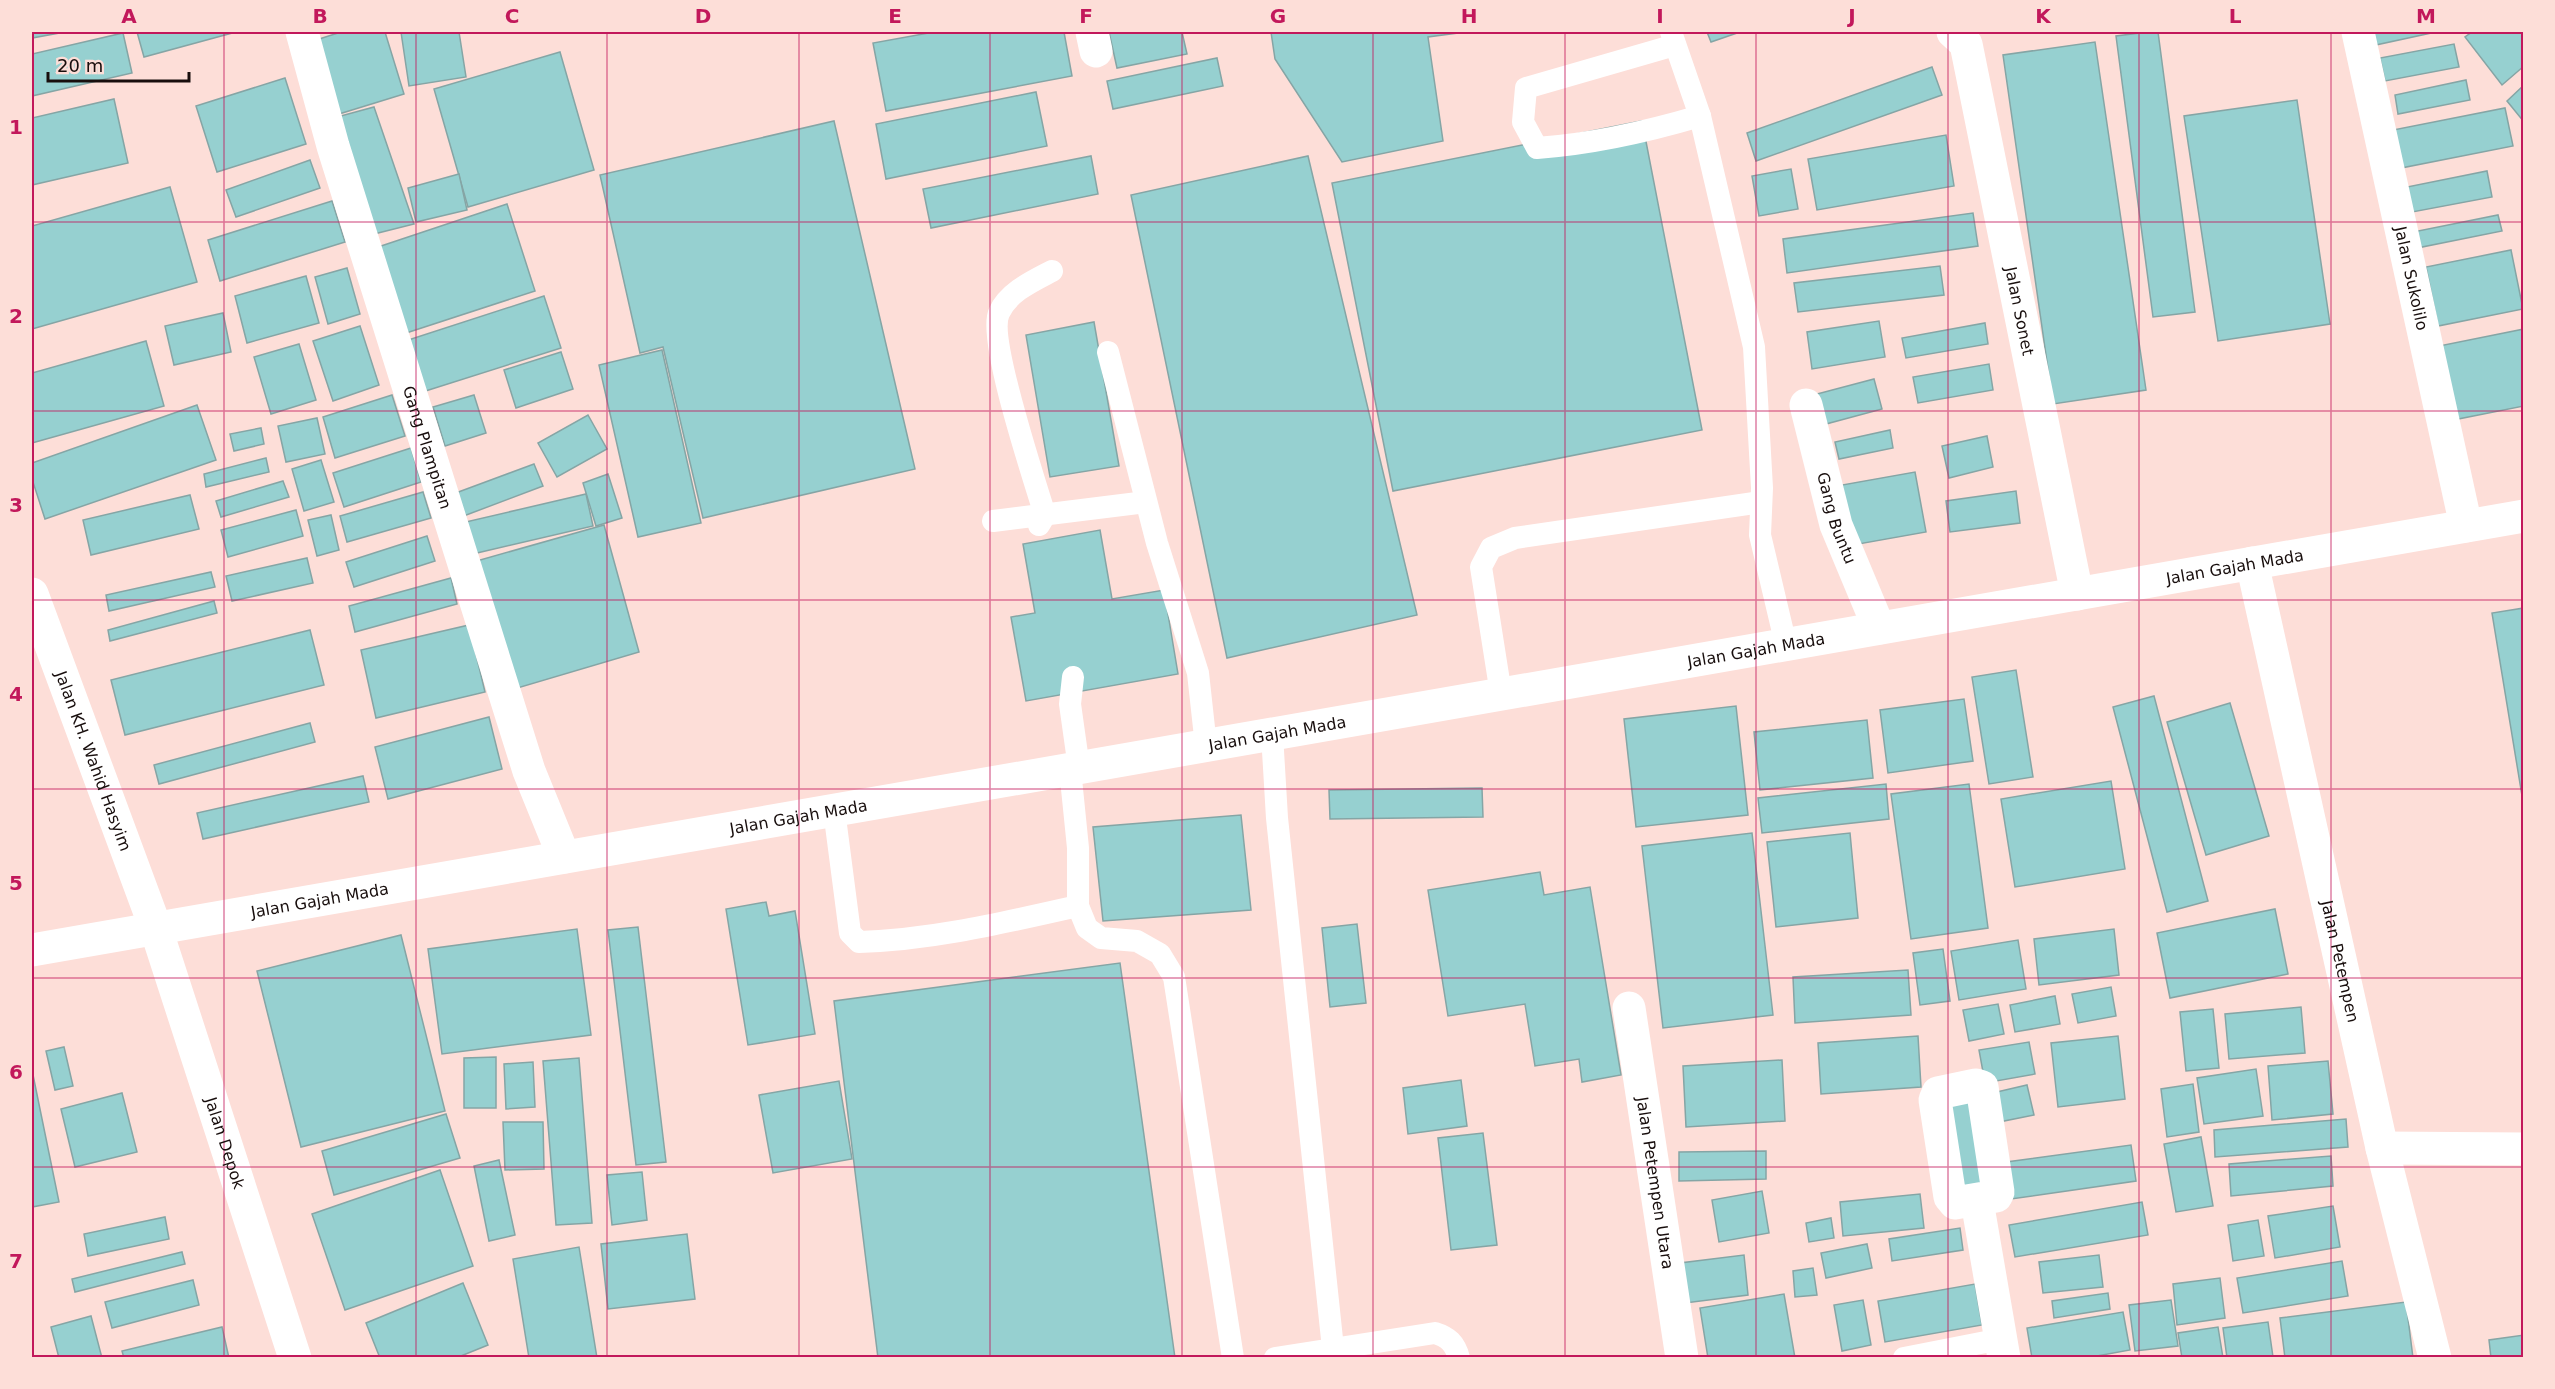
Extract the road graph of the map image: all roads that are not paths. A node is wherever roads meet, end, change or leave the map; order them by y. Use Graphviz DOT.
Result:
graph roads {
  1 [pos="302,32"];
  2 [pos="1953,32"];
  3 [pos="2358,32"];
  4 [pos="1673,38"];
  5 [pos="1700,116"];
  6 [pos="1053,271"];
  7 [pos="1108,352"];
  8 [pos="1806,405"];
  9 [pos="1146,502"];
  10 [pos="1761,502"];
  11 [pos="2523,516"];
  12 [pos="1042,520"];
  13 [pos="993,521"];
  14 [pos="2466,526"];
  15 [pos="2253,563"];
  16 [pos="32,594"];
  17 [pos="2077,594"];
  18 [pos="1879,628"];
  19 [pos="1786,645"];
  20 [pos="1073,677"];
  21 [pos="1501,694"];
  22 [pos="1272,734"];
  23 [pos="1206,746"];
  24 [pos="1075,768"];
  25 [pos="834,810"];
  26 [pos="564,857"];
  27 [pos="1078,906"];
  28 [pos="156,928"];
  29 [pos="32,950"];
  30 [pos="1629,1008"];
  31 [pos="2382,1148"];
  32 [pos="2523,1149"];
  33 [pos="1977,1201"];
  34 [pos="2002,1348"];
  35 [pos="1333,1352"];
  36 [pos="295,1358"];
  37 [pos="1233,1358"];
  38 [pos="1275,1358"];
  39 [pos="1459,1358"];
  40 [pos="1682,1358"];
  41 [pos="1904,1358"];
  42 [pos="2435,1358"];
  1 -- 26 [label="street, Gang Plampitan"];
  2 -- 17 [label="street, Jalan Sonet"];
  3 -- 14 [label="street, Jalan Sukolilo"];
  4 -- 5 [label="lane"];
  4 -- 5 [label="lane"];
  5 -- 10 [label="lane"];
  6 -- 12 [label="lane"];
  7 -- 9 [label="lane"];
  8 -- 18 [label="street, Gang Buntu"];
  9 -- 12 [label="lane"];
  9 -- 23 [label="lane"];
  10 -- 19 [label="lane"];
  10 -- 21 [label="lane"];
  11 -- 14 [label="street, Jalan Gajah Mada"];
  12 -- 13 [label="lane"];
  14 -- 15 [label="street, Jalan Gajah Mada"];
  15 -- 17 [label="street, Jalan Gajah Mada"];
  15 -- 31 [label="street, Jalan Petempen"];
  16 -- 28 [label="street, Jalan KH. Wahid Hasyim"];
  17 -- 18 [label="street, Jalan Gajah Mada"];
  18 -- 19 [label="street, Jalan Gajah Mada"];
  19 -- 21 [label="street, Jalan Gajah Mada"];
  20 -- 24 [label="lane"];
  21 -- 22 [label="street, Jalan Gajah Mada"];
  22 -- 23 [label="street, Jalan Gajah Mada"];
  22 -- 35 [label="lane"];
  23 -- 24 [label="street, Jalan Gajah Mada"];
  24 -- 25 [label="street, Jalan Gajah Mada"];
  24 -- 27 [label="lane"];
  25 -- 26 [label="street, Jalan Gajah Mada"];
  25 -- 27 [label="lane"];
  26 -- 28 [label="street, Jalan Gajah Mada"];
  27 -- 37 [label="lane"];
  28 -- 29 [label="street, Jalan Gajah Mada"];
  28 -- 36 [label="street, Jalan Depok"];
  30 -- 40 [label="street, Jalan Petempen Utara"];
  31 -- 32 [label="street"];
  31 -- 42 [label="street, Jalan Petempen"];
  33 -- 34 [label="street"];
  34 -- 41 [label="lane"];
  35 -- 38 [label="lane"];
  35 -- 39 [label="lane"];
}
